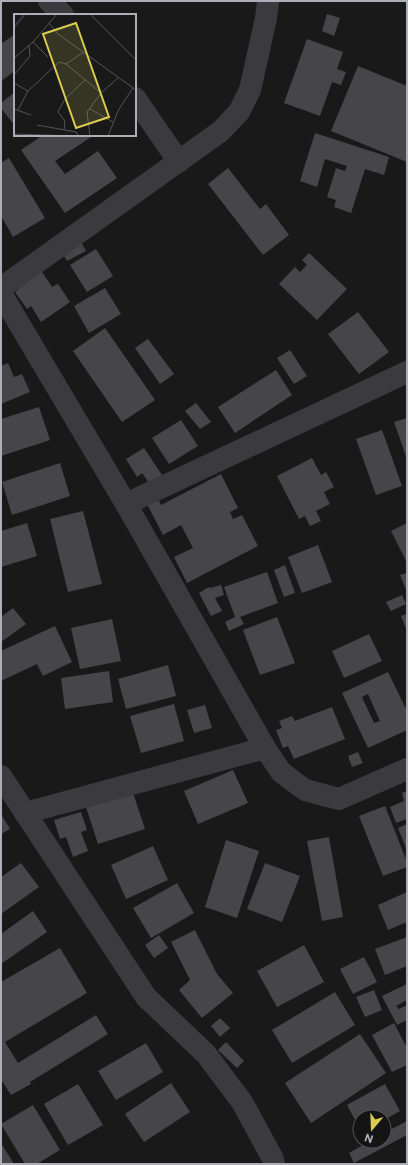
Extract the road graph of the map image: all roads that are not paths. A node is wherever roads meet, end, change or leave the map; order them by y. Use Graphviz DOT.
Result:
graph roads {
  1 [pos="49,1"];
  2 [pos="268,1"];
  3 [pos="62,14"];
  4 [pos="136,99"];
  5 [pos="179,162"];
  6 [pos="1,288"];
  7 [pos="1,293"];
  8 [pos="407,372"];
  9 [pos="126,504"];
  10 [pos="265,748"];
  11 [pos="407,769"];
  12 [pos="1,776"];
  13 [pos="26,813"];
  14 [pos="274,1164"];
  1 -- 3 [label="street"];
  2 -- 5 [label="street"];
  4 -- 5 [label="street"];
  5 -- 6 [label="street"];
  7 -- 9 [label="street"];
  8 -- 9 [label="street"];
  9 -- 10 [label="street"];
  10 -- 11 [label="street"];
  10 -- 13 [label="street"];
  12 -- 13 [label="street"];
  13 -- 14 [label="street"];
}
